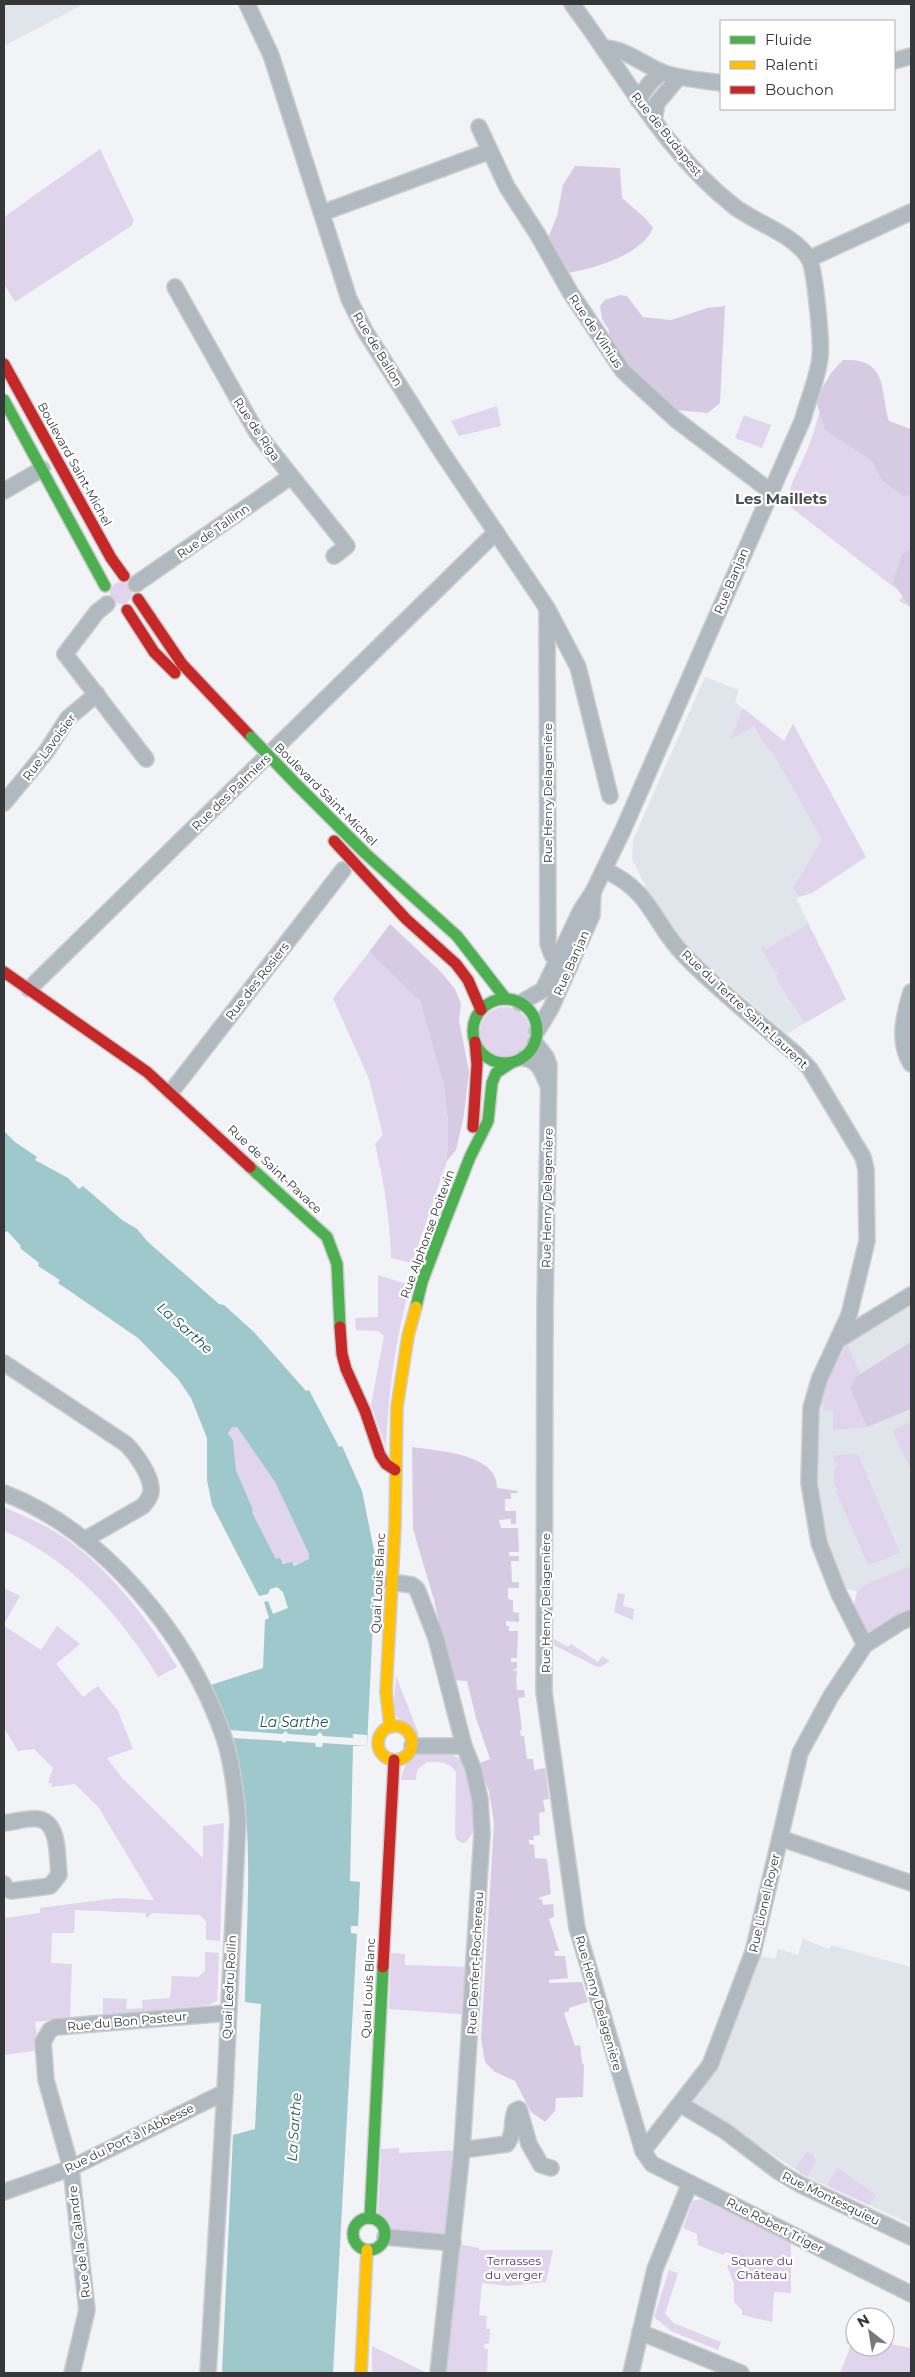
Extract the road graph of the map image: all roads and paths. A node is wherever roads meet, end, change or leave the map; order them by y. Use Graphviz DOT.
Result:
graph roads {
  1 [pos="248,4"];
  2 [pos="572,4"];
  3 [pos="603,48"];
  4 [pos="911,56"];
  5 [pos="895,61"];
  6 [pos="662,72"];
  7 [pos="679,78"];
  8 [pos="720,83"];
  9 [pos="638,100"];
  10 [pos="654,120"];
  11 [pos="479,127"];
  12 [pos="490,151"];
  13 [pos="911,212"];
  14 [pos="322,213"];
  15 [pos="809,259"];
  16 [pos="174,287"];
  17 [pos="4,364"];
  18 [pos="4,400"];
  19 [pos="42,469"];
  20 [pos="290,477"];
  21 [pos="4,491"];
  22 [pos="770,491"];
  23 [pos="496,532"];
  24 [pos="334,556"];
  25 [pos="105,586"];
  26 [pos="133,586"];
  27 [pos="107,604"];
  28 [pos="547,608"];
  29 [pos="127,610"];
  30 [pos="97,694"];
  31 [pos="247,741"];
  32 [pos="146,759"];
  33 [pos="292,787"];
  34 [pos="610,796"];
  35 [pos="4,803"];
  36 [pos="343,870"];
  37 [pos="604,870"];
  38 [pos="564,963"];
  39 [pos="4,972"];
  40 [pos="29,989"];
  41 [pos="911,992"];
  42 [pos="513,1001"];
  43 [pos="481,1010"];
  44 [pos="536,1038"];
  45 [pos="475,1042"];
  46 [pos="517,1060"];
  47 [pos="911,1064"];
  48 [pos="549,1087"];
  49 [pos="171,1092"];
  50 [pos="470,1157"];
  51 [pos="911,1295"];
  52 [pos="838,1340"];
  53 [pos="4,1363"];
  54 [pos="396,1470"];
  55 [pos="4,1494"];
  56 [pos="84,1540"];
  57 [pos="391,1582"];
  58 [pos="911,1618"];
  59 [pos="865,1645"];
  60 [pos="390,1727"];
  61 [pos="412,1746"];
  62 [pos="464,1746"];
  63 [pos="394,1760"];
  64 [pos="4,1823"];
  65 [pos="780,1838"];
  66 [pos="911,1883"];
  67 [pos="4,1884"];
  68 [pos="228,2013"];
  69 [pos="225,2092"];
  70 [pos="680,2104"];
  71 [pos="462,2150"];
  72 [pos="643,2152"];
  73 [pos="71,2168"];
  74 [pos="551,2168"];
  75 [pos="690,2183"];
  76 [pos="4,2192"];
  77 [pos="370,2218"];
  78 [pos="385,2237"];
  79 [pos="911,2237"];
  80 [pos="453,2243"];
  81 [pos="367,2250"];
  82 [pos="911,2294"];
  83 [pos="640,2332"];
  84 [pos="72,2373"];
  85 [pos="208,2373"];
  86 [pos="361,2373"];
  87 [pos="438,2373"];
  88 [pos="631,2373"];
  89 [pos="741,2373"];
  1 -- 14 [label="street, Rue de Ballon"];
  2 -- 3 [label="street, Rue de Budapest"];
  3 -- 6 [label="street"];
  3 -- 9 [label="street, Rue de Budapest"];
  4 -- 5 [label="street"];
  6 -- 7 [label="street"];
  6 -- 9 [label="street"];
  7 -- 8 [label="street"];
  7 -- 10 [label="street"];
  9 -- 10 [label="street, Rue de Budapest"];
  10 -- 15 [label="street, Rue de Budapest"];
  11 -- 12 [label="street, Rue de Vilnius"];
  12 -- 14 [label="street"];
  12 -- 22 [label="street, Rue de Vilnius"];
  13 -- 15 [label="street"];
  14 -- 23 [label="street, Rue de Ballon"];
  15 -- 22 [label="street, Rue Banjan"];
  16 -- 20 [label="street, Rue de Riga"];
  17 -- 26 [label="main road, Boulevard Saint-Michel"];
  18 -- 19 [label="main road"];
  19 -- 21 [label="street"];
  19 -- 25 [label="main road"];
  20 -- 24 [label="street, Rue de Riga"];
  20 -- 26 [label="street, Rue de Tallinn"];
  22 -- 37 [label="street, Rue Banjan"];
  23 -- 28 [label="street, Rue de Ballon"];
  23 -- 40 [label="street, Rue des Palmiers"];
  25 -- 26 [label="main road"];
  25 -- 27 [label="main road"];
  26 -- 29 [label="main road"];
  26 -- 31 [label="main road, Boulevard Saint-Michel"];
  27 -- 29 [label="main road"];
  27 -- 30 [label="street"];
  28 -- 34 [label="street, Rue de Ballon"];
  28 -- 38 [label="street, Rue Henry Delagenière"];
  29 -- 31 [label="main road, Boulevard Saint-Michel"];
  30 -- 32 [label="street"];
  30 -- 35 [label="street, Rue Lavoisier"];
  31 -- 33 [label="main road, Boulevard Saint-Michel"];
  33 -- 42 [label="main road, Boulevard Saint-Michel"];
  33 -- 43 [label="main road, Boulevard Saint-Michel"];
  36 -- 49 [label="street, Rue des Rosiers"];
  37 -- 38 [label="street, Rue Banjan"];
  37 -- 52 [label="street, Rue du Tertre Saint-Laurent"];
  38 -- 42 [label="street, Rue Banjan"];
  38 -- 44 [label="street, Rue Banjan"];
  39 -- 40 [label="main road, Rue de Saint-Pavace"];
  40 -- 49 [label="main road, Rue de Saint-Pavace"];
  41 -- 47 [label="street"];
  42 -- 43 [label="main road"];
  42 -- 44 [label="main road"];
  43 -- 45 [label="main road"];
  44 -- 46 [label="main road"];
  44 -- 48 [label="street, Rue Henry Delagenière"];
  45 -- 46 [label="main road"];
  45 -- 50 [label="main road, Rue Alphonse Poitevin"];
  46 -- 48 [label="street, Rue Henry Delagenière"];
  46 -- 50 [label="main road, Rue Alphonse Poitevin"];
  48 -- 72 [label="street, Rue Henry Delagenière"];
  49 -- 54 [label="main road, Rue de Saint-Pavace"];
  50 -- 54 [label="main road, Rue Alphonse Poitevin"];
  51 -- 52 [label="street"];
  52 -- 59 [label="street, Rue du Tertre Saint-Laurent"];
  53 -- 56 [label="street"];
  54 -- 57 [label="main road, Quai Louis Blanc"];
  55 -- 56 [label="street, Quai Ledru Rollin"];
  56 -- 68 [label="street, Quai Ledru Rollin"];
  57 -- 60 [label="main road, Quai Louis Blanc"];
  57 -- 62 [label="street, Rue Denfert-Rochereau"];
  58 -- 59 [label="street"];
  59 -- 65 [label="street, Rue Lionel Royer"];
  60 -- 61 [label="main road"];
  60 -- 63 [label="main road"];
  61 -- 62 [label="street"];
  61 -- 63 [label="main road"];
  62 -- 71 [label="street, Rue Denfert-Rochereau"];
  63 -- 77 [label="main road, Quai Louis Blanc"];
  64 -- 67 [label="street"];
  65 -- 66 [label="street"];
  65 -- 70 [label="street, Rue Lionel Royer"];
  68 -- 69 [label="street, Quai Ledru Rollin"];
  68 -- 73 [label="street, Rue du Bon Pasteur"];
  69 -- 73 [label="street, Rue du Port à l'Abbesse"];
  69 -- 85 [label="street, Quai Ledru Rollin"];
  70 -- 72 [label="street, Rue Lionel Royer"];
  70 -- 79 [label="street, Rue Montesquieu"];
  71 -- 74 [label="street"];
  71 -- 80 [label="street, Rue Denfert-Rochereau"];
  72 -- 75 [label="street, Rue Robert Triger"];
  73 -- 76 [label="street, Rue du Port à l'Abbesse"];
  73 -- 84 [label="street, Rue de la Calandre"];
  75 -- 82 [label="street, Rue Robert Triger"];
  75 -- 83 [label="street"];
  77 -- 78 [label="main road"];
  77 -- 81 [label="main road"];
  78 -- 80 [label="street"];
  78 -- 81 [label="main road"];
  80 -- 87 [label="street, Rue Denfert-Rochereau"];
  81 -- 86 [label="main road"];
  83 -- 88 [label="street"];
  83 -- 89 [label="street"];
}
